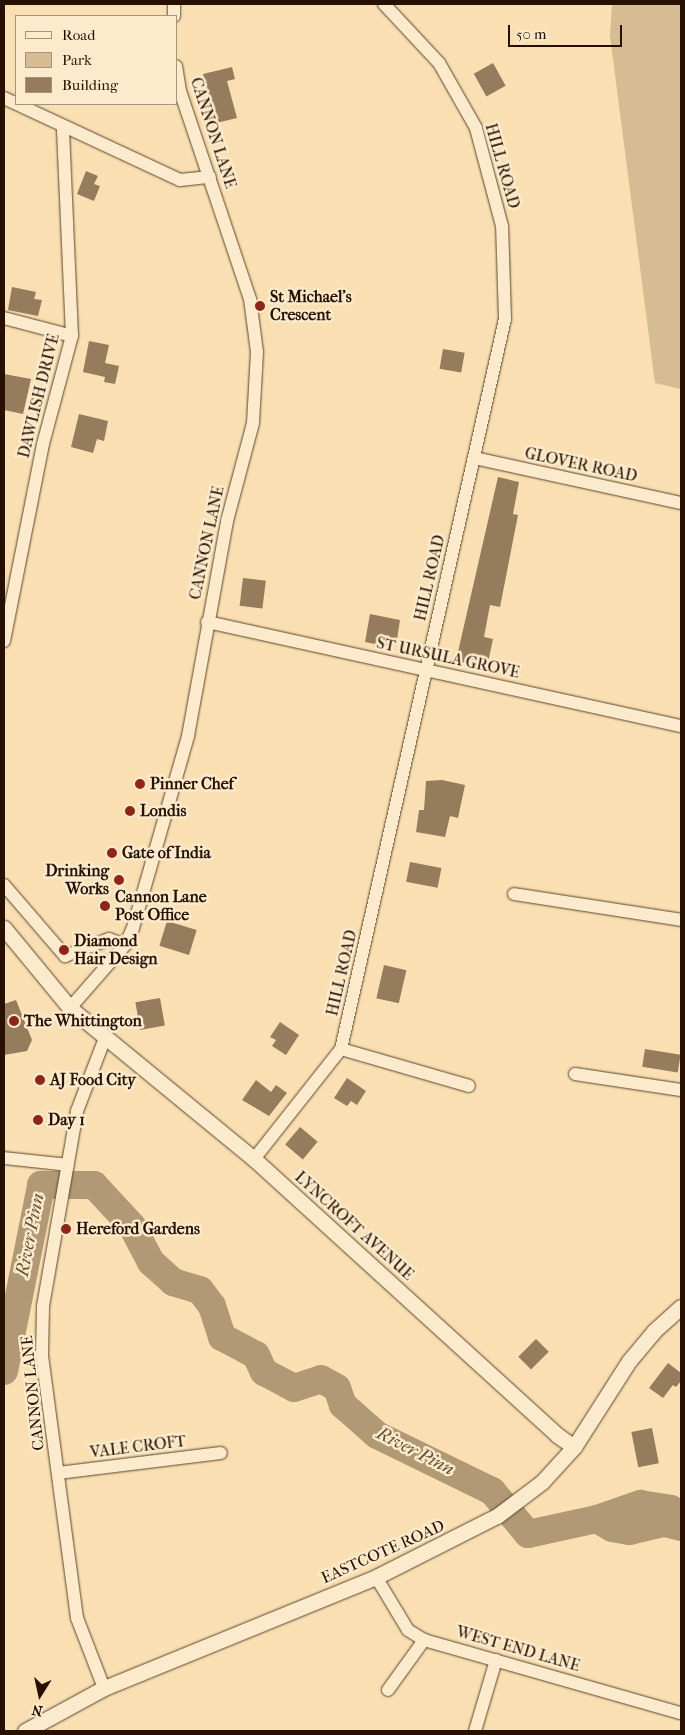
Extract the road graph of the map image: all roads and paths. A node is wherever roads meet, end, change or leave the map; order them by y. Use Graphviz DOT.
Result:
graph roads {
  1 [pos="384,4"];
  2 [pos="178,78"];
  3 [pos="18,105"];
  4 [pos="63,127"];
  5 [pos="210,177"];
  6 [pos="4,318"];
  7 [pos="72,336"];
  8 [pos="474,458"];
  9 [pos="681,503"];
  10 [pos="8,589"];
  11 [pos="207,622"];
  12 [pos="4,640"];
  13 [pos="426,670"];
  14 [pos="681,726"];
  15 [pos="4,885"];
  16 [pos="514,894"];
  17 [pos="681,920"];
  18 [pos="4,928"];
  19 [pos="125,945"];
  20 [pos="70,1008"];
  21 [pos="105,1038"];
  22 [pos="341,1049"];
  23 [pos="575,1074"];
  24 [pos="469,1086"];
  25 [pos="681,1090"];
  26 [pos="4,1158"];
  27 [pos="254,1159"];
  28 [pos="67,1170"];
  29 [pos="681,1307"];
  30 [pos="574,1446"];
  31 [pos="221,1453"];
  32 [pos="58,1473"];
  33 [pos="376,1577"];
  34 [pos="424,1640"];
  35 [pos="496,1660"];
  36 [pos="104,1688"];
  37 [pos="388,1690"];
  38 [pos="681,1713"];
  39 [pos="25,1731"];
  40 [pos="475,1731"];
  1 -- 8 [label="street, HILL ROAD"];
  2 -- 5 [label="street, CANNON LANE"];
  3 -- 4 [label="street"];
  4 -- 5 [label="street"];
  4 -- 7 [label="street, DAWLISH DRIVE"];
  5 -- 11 [label="street, CANNON LANE"];
  6 -- 7 [label="street"];
  7 -- 10 [label="street, DAWLISH DRIVE"];
  8 -- 9 [label="street, GLOVER ROAD"];
  8 -- 13 [label="street, HILL ROAD"];
  10 -- 12 [label="street, DAWLISH DRIVE"];
  11 -- 13 [label="street, ST URSULA GROVE"];
  11 -- 19 [label="street, CANNON LANE"];
  13 -- 14 [label="street, ST URSULA GROVE"];
  13 -- 22 [label="street, HILL ROAD"];
  15 -- 19 [label="street"];
  16 -- 17 [label="street"];
  18 -- 20 [label="street, LYNCROFT AVENUE"];
  19 -- 20 [label="street, CANNON LANE"];
  20 -- 21 [label="street, LYNCROFT AVENUE"];
  21 -- 27 [label="street, LYNCROFT AVENUE"];
  21 -- 28 [label="street, CANNON LANE"];
  22 -- 24 [label="street"];
  22 -- 27 [label="street, HILL ROAD"];
  23 -- 25 [label="street"];
  26 -- 28 [label="street"];
  27 -- 30 [label="street, LYNCROFT AVENUE"];
  28 -- 32 [label="street, CANNON LANE"];
  29 -- 30 [label="street, EASTCOTE ROAD"];
  30 -- 33 [label="street, EASTCOTE ROAD"];
  31 -- 32 [label="street, VALE CROFT"];
  32 -- 36 [label="street, CANNON LANE"];
  33 -- 34 [label="street, WEST END LANE"];
  33 -- 36 [label="street, EASTCOTE ROAD"];
  34 -- 35 [label="street, WEST END LANE"];
  34 -- 37 [label="street"];
  35 -- 38 [label="street, WEST END LANE"];
  35 -- 40 [label="street"];
  36 -- 39 [label="street, EASTCOTE ROAD"];
}
